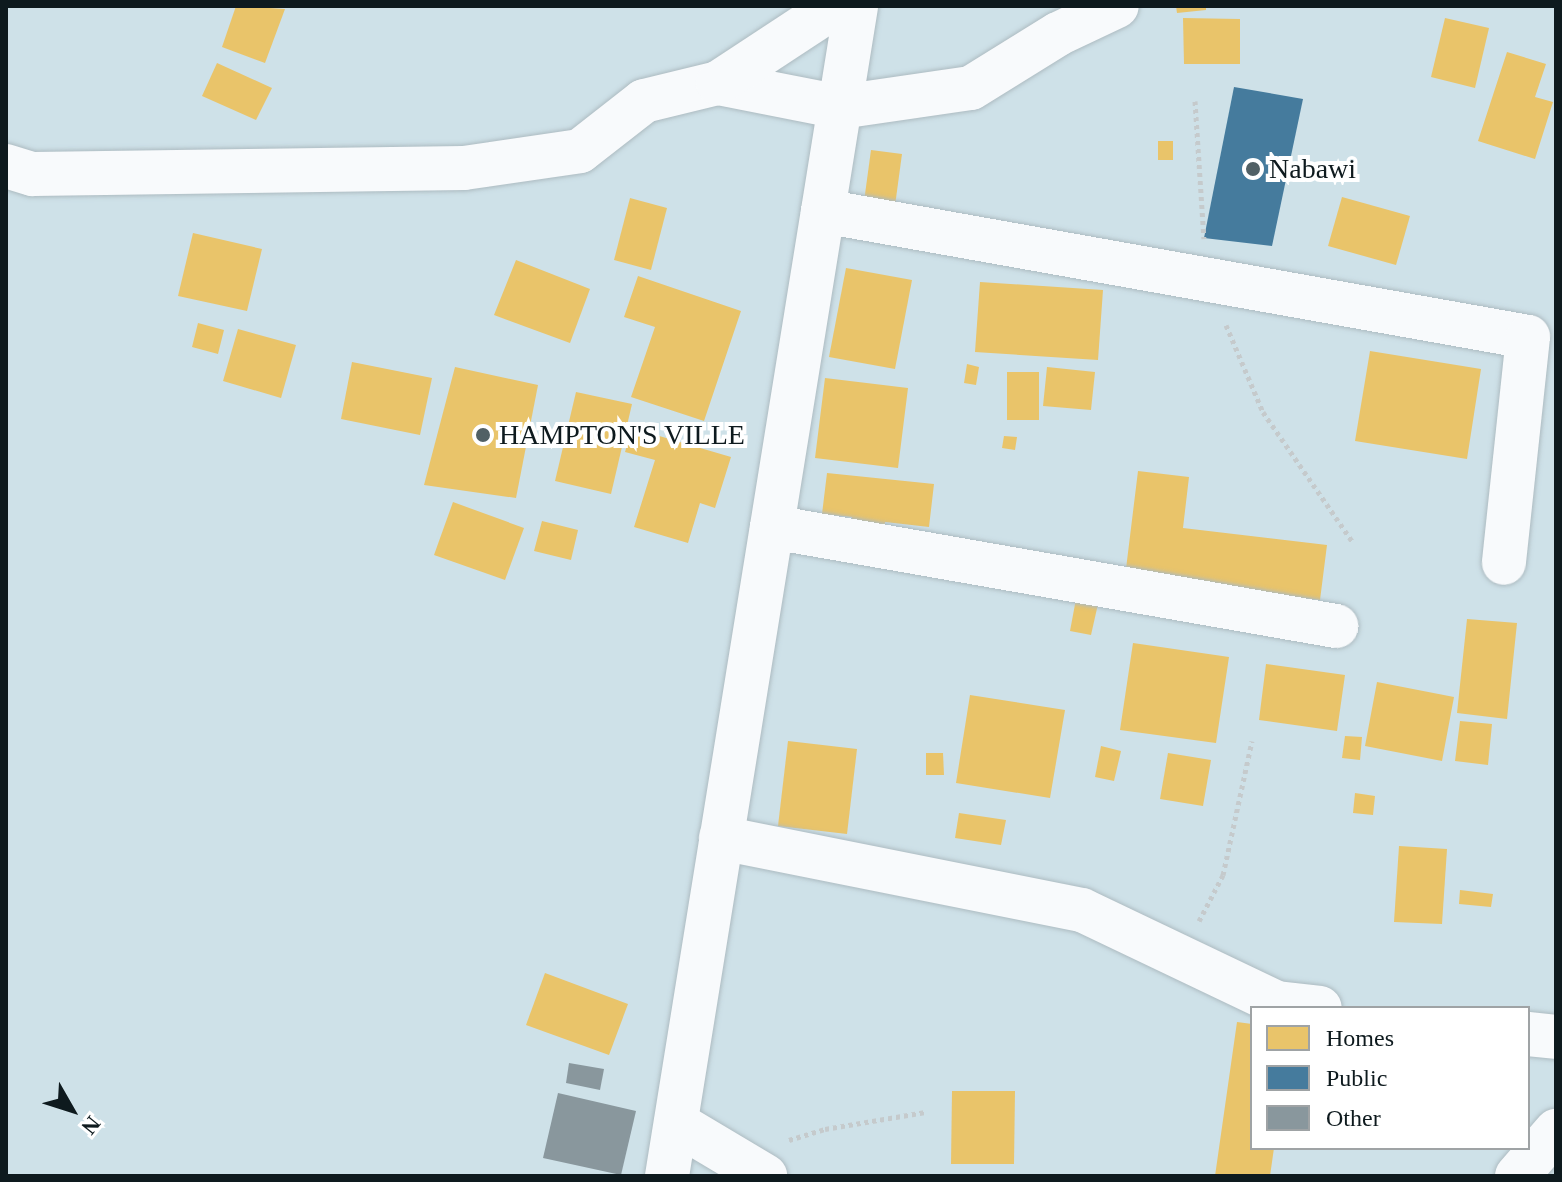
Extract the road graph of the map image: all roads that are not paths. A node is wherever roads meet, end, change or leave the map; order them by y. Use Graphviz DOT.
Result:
graph roads {
  1 [pos="835,6"];
  2 [pos="856,6"];
  3 [pos="1117,6"];
  4 [pos="718,83"];
  5 [pos="840,107"];
  6 [pos="6,166"];
  7 [pos="823,211"];
  8 [pos="1542,339"];
  9 [pos="772,527"];
  10 [pos="1504,563"];
  11 [pos="1336,626"];
  12 [pos="721,838"];
  13 [pos="1303,1006"];
  14 [pos="1530,1034"];
  15 [pos="1556,1037"];
  16 [pos="676,1123"];
  17 [pos="1556,1131"];
  18 [pos="750,1167"];
  19 [pos="667,1176"];
  20 [pos="1517,1176"];
  1 -- 4 [label="street"];
  2 -- 5 [label="street"];
  3 -- 5 [label="street"];
  4 -- 5 [label="street"];
  4 -- 6 [label="street"];
  5 -- 7 [label="street"];
  7 -- 8 [label="street"];
  7 -- 9 [label="street"];
  8 -- 10 [label="street"];
  9 -- 11 [label="street"];
  9 -- 12 [label="street"];
  12 -- 13 [label="street"];
  12 -- 16 [label="street"];
  14 -- 15 [label="street"];
  16 -- 18 [label="street"];
  16 -- 19 [label="street"];
  17 -- 20 [label="street"];
}
